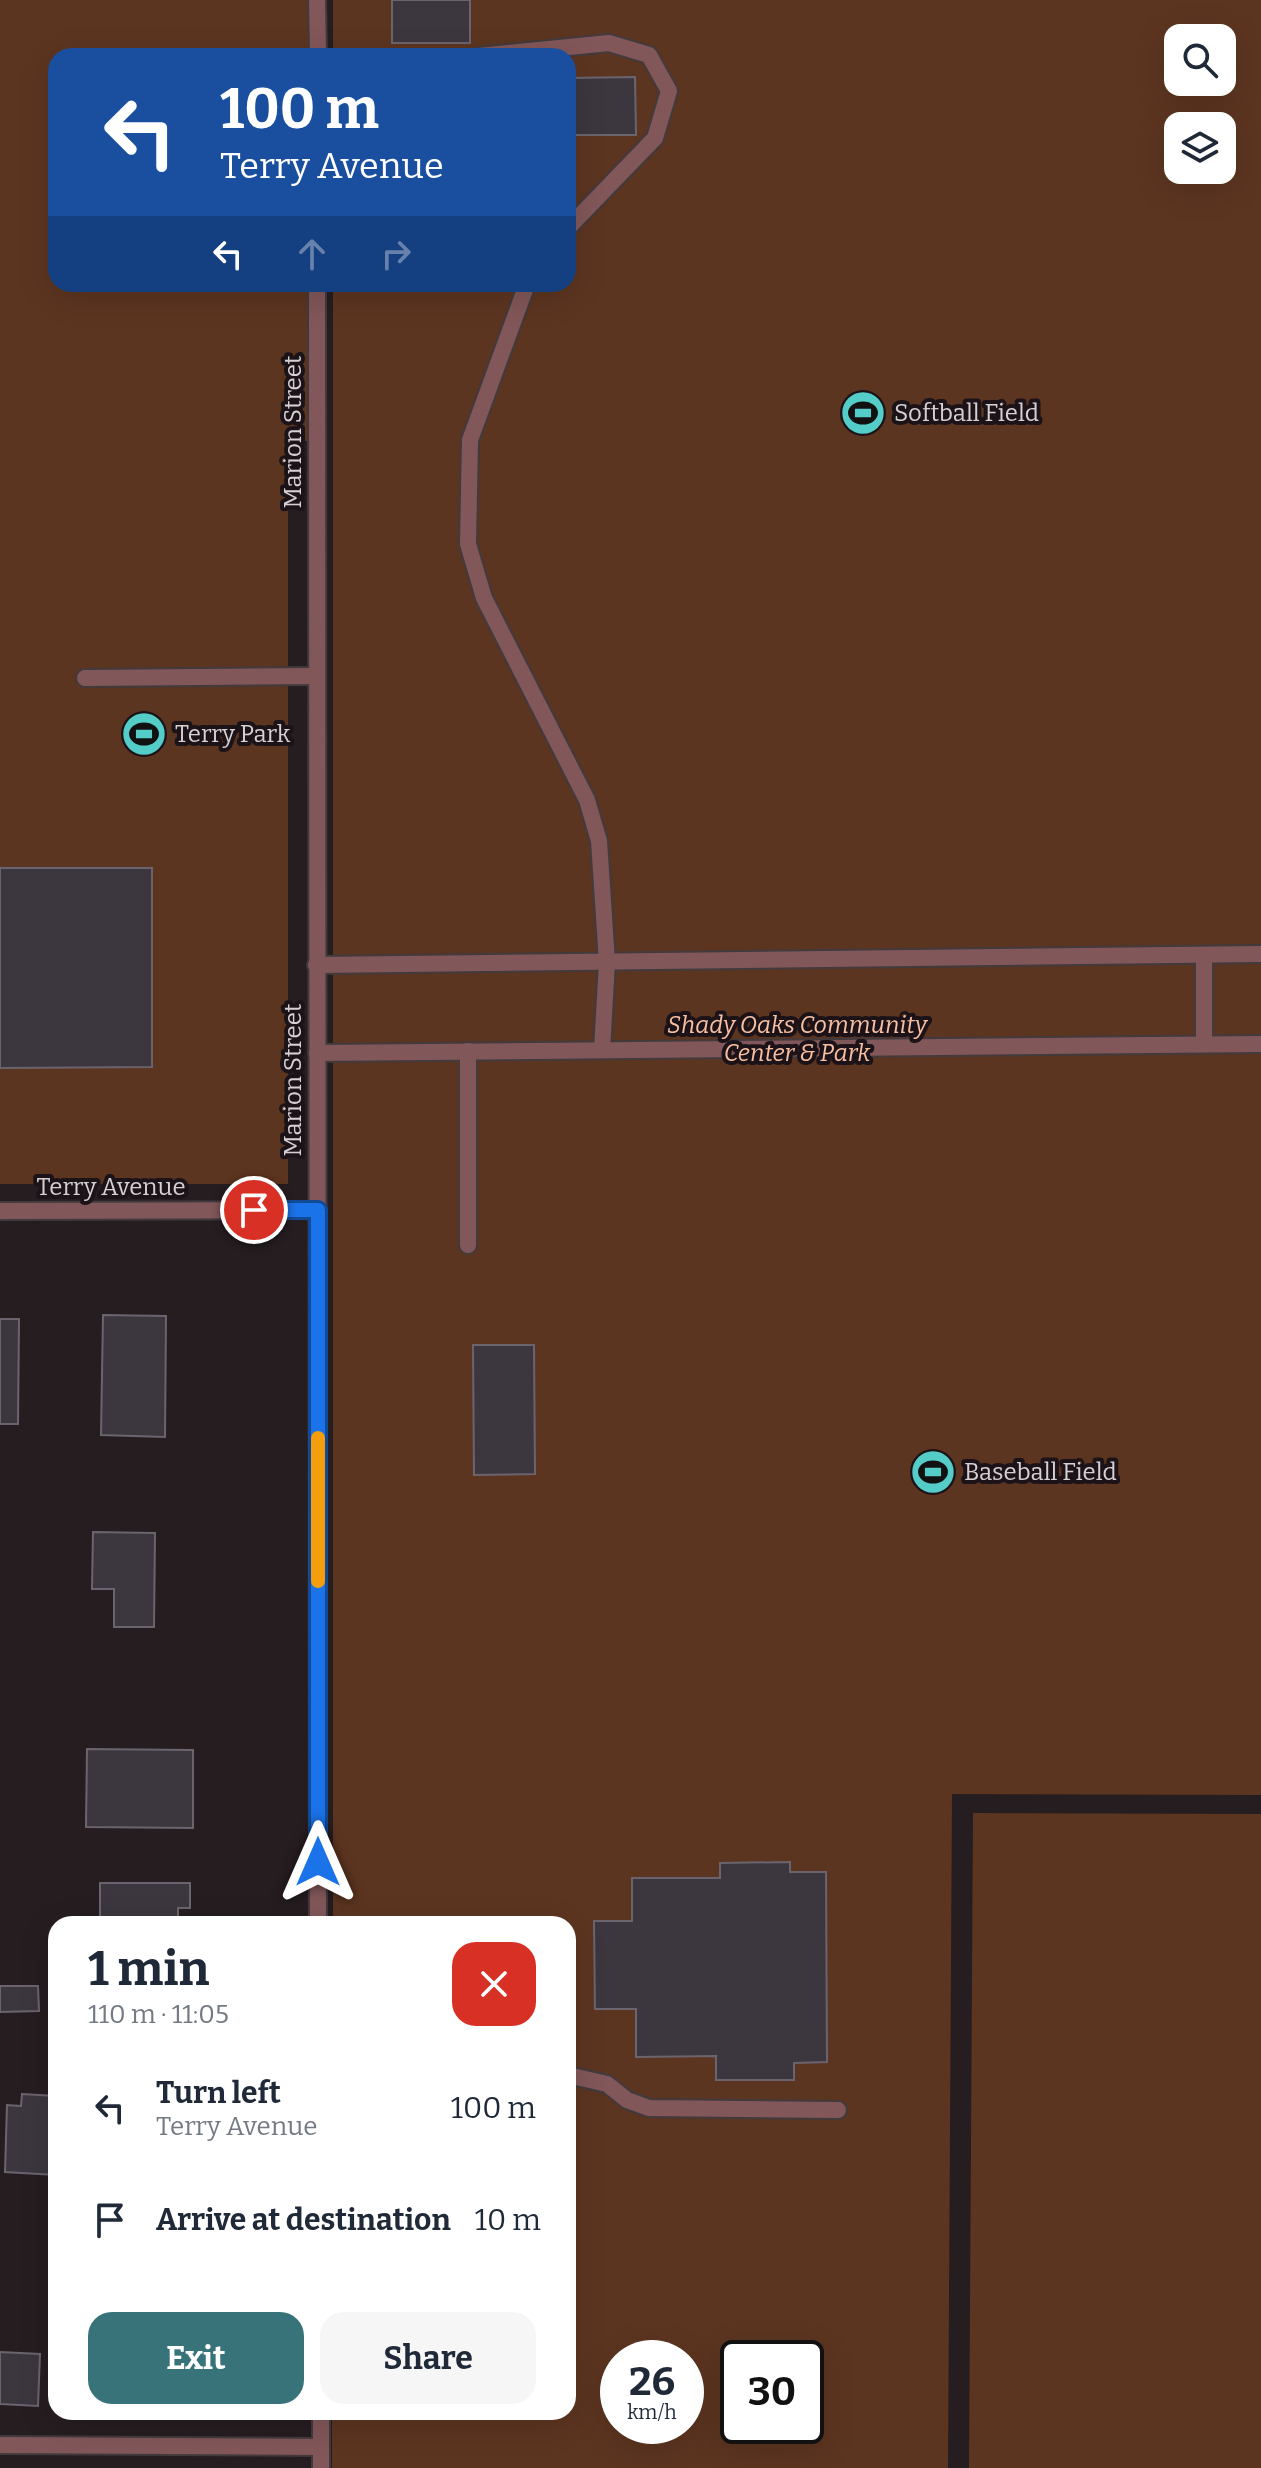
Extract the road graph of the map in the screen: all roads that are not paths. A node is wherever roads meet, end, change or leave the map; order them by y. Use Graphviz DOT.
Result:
graph roads {
  1 [pos="317,0"];
  2 [pos="318,48"];
  3 [pos="559,48"];
  4 [pos="576,220"];
  5 [pos="317,292"];
  6 [pos="524,292"];
  7 [pos="316,676"];
  8 [pos="85,678"];
  9 [pos="1261,954"];
  10 [pos="1204,955"];
  11 [pos="607,962"];
  12 [pos="316,965"];
  13 [pos="1204,1044"];
  14 [pos="1261,1044"];
  15 [pos="602,1050"];
  16 [pos="468,1051"];
  17 [pos="317,1053"];
  18 [pos="318,1210"];
  19 [pos="0,1211"];
  20 [pos="468,1245"];
  21 [pos="318,1916"];
  22 [pos="576,2077"];
  23 [pos="838,2110"];
  24 [pos="321,2420"];
  25 [pos="0,2445"];
  26 [pos="321,2447"];
  27 [pos="321,2468"];
  1 -- 2 [label="street"];
  3 -- 4 [label="street"];
  5 -- 7 [label="street, Marion Street"];
  6 -- 11 [label="street"];
  7 -- 8 [label="street"];
  7 -- 12 [label="street, Marion Street"];
  9 -- 10 [label="street"];
  10 -- 11 [label="street"];
  10 -- 13 [label="street"];
  11 -- 12 [label="street"];
  11 -- 15 [label="street"];
  12 -- 17 [label="street, Marion Street"];
  13 -- 14 [label="street"];
  13 -- 15 [label="street"];
  15 -- 16 [label="street"];
  16 -- 17 [label="street"];
  16 -- 20 [label="street"];
  17 -- 18 [label="street, Marion Street"];
  18 -- 19 [label="street, Terry Avenue"];
  18 -- 21 [label="street, Marion Street"];
  22 -- 23 [label="street"];
  24 -- 26 [label="street"];
  25 -- 26 [label="street"];
  26 -- 27 [label="street"];
}
